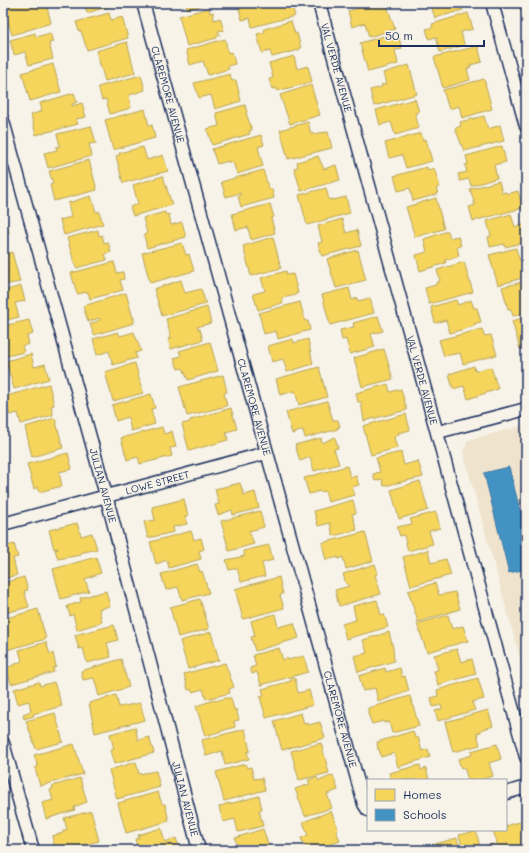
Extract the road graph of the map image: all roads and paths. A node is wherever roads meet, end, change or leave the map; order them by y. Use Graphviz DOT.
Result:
graph roads {
  1 [pos="143,3"];
  2 [pos="319,3"];
  3 [pos="492,3"];
  4 [pos="3,121"];
  5 [pos="526,126"];
  6 [pos="526,409"];
  7 [pos="438,432"];
  8 [pos="266,453"];
  9 [pos="106,495"];
  10 [pos="3,524"];
  11 [pos="3,743"];
  12 [pos="526,757"];
  13 [pos="526,787"];
  14 [pos="507,793"];
  15 [pos="367,808"];
  16 [pos="33,850"];
  17 [pos="199,850"];
  1 -- 8 [label="street, CLAREMORE AVENUE"];
  2 -- 7 [label="street, VAL VERDE AVENUE"];
  3 -- 5 [label="street"];
  4 -- 9 [label="street, JULIAN AVENUE"];
  6 -- 7 [label="street"];
  7 -- 12 [label="street, VAL VERDE AVENUE"];
  8 -- 9 [label="street, LOWE STREET"];
  8 -- 15 [label="street, CLAREMORE AVENUE"];
  9 -- 10 [label="street, LOWE STREET"];
  9 -- 17 [label="street, JULIAN AVENUE"];
  11 -- 16 [label="street"];
  13 -- 14 [label="street"];
}
